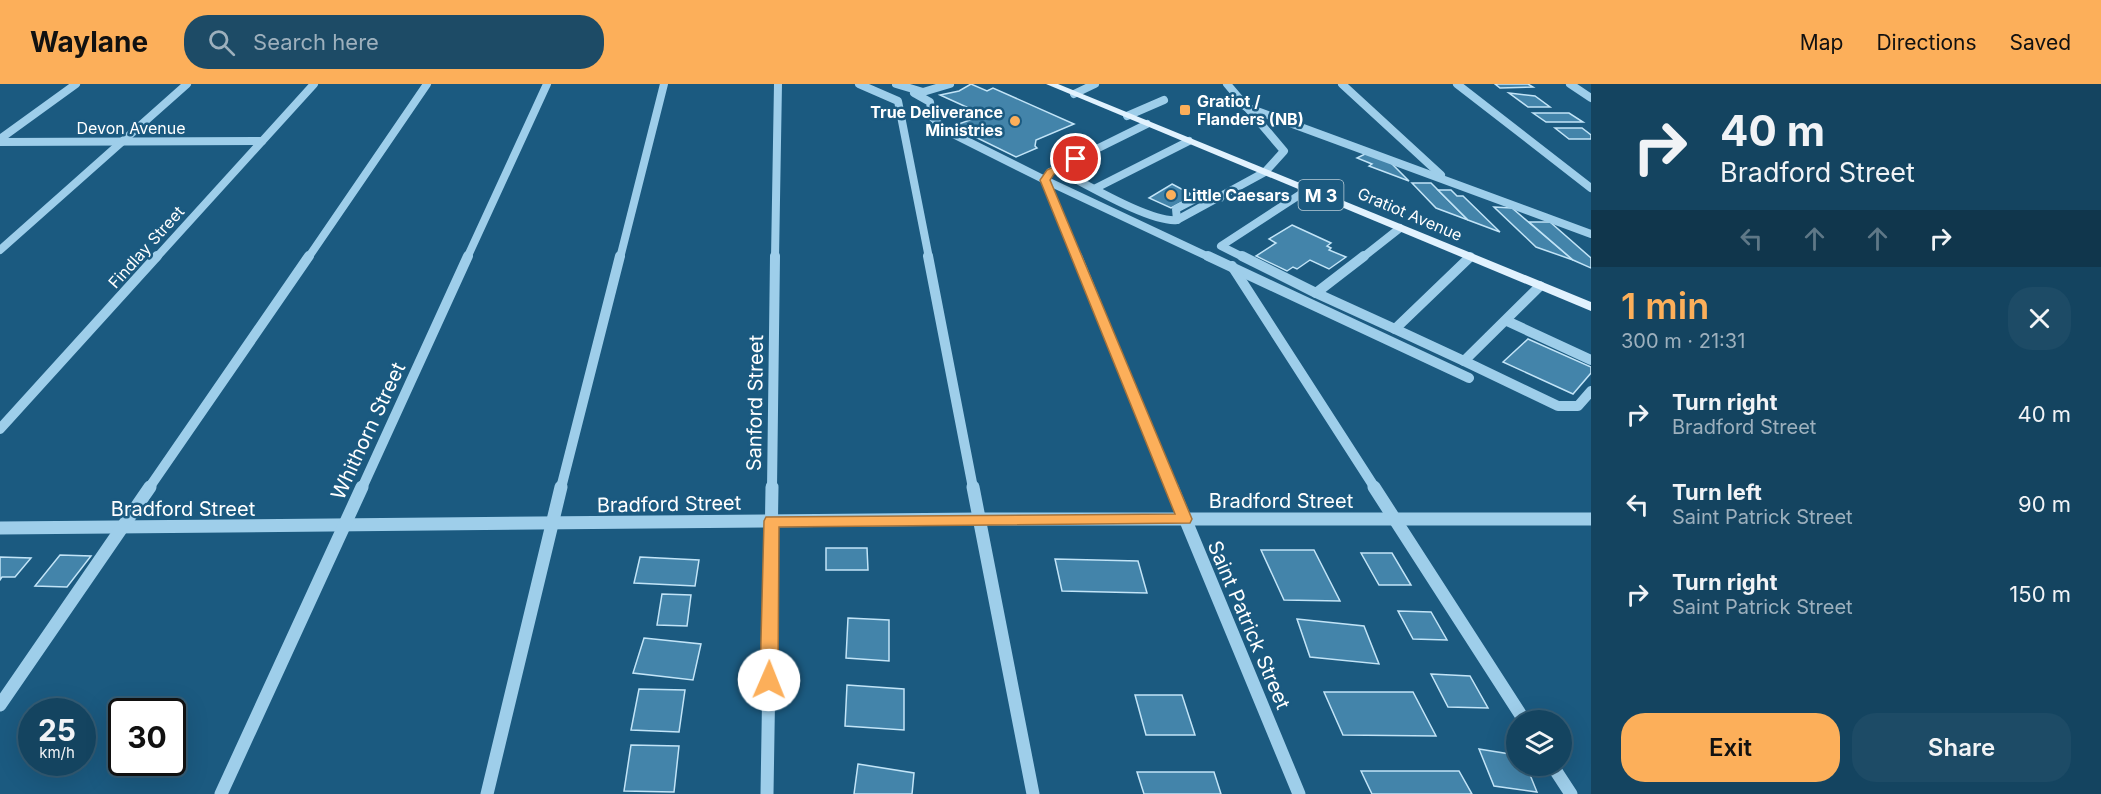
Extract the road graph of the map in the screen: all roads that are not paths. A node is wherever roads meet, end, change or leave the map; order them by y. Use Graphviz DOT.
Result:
graph roads {
  1 [pos="76,84"];
  2 [pos="187,84"];
  3 [pos="314,84"];
  4 [pos="427,84"];
  5 [pos="548,84"];
  6 [pos="664,84"];
  7 [pos="778,84"];
  8 [pos="859,84"];
  9 [pos="896,84"];
  10 [pos="950,84"];
  11 [pos="1050,84"];
  12 [pos="1095,84"];
  13 [pos="1227,84"];
  14 [pos="1342,84"];
  15 [pos="1457,84"];
  16 [pos="1570,84"];
  17 [pos="914,93"];
  18 [pos="1074,94"];
  19 [pos="1591,98"];
  20 [pos="1164,100"];
  21 [pos="1246,107"];
  22 [pos="1128,116"];
  23 [pos="1147,124"];
  24 [pos="0,141"];
  25 [pos="262,141"];
  26 [pos="1189,141"];
  27 [pos="121,142"];
  28 [pos="1056,169"];
  29 [pos="1265,172"];
  30 [pos="1045,180"];
  31 [pos="1446,180"];
  32 [pos="1591,188"];
  33 [pos="1096,189"];
  34 [pos="1307,190"];
  35 [pos="1220,198"];
  36 [pos="1177,220"];
  37 [pos="1400,228"];
  38 [pos="1591,234"];
  39 [pos="0,250"];
  40 [pos="1470,257"];
  41 [pos="1232,266"];
  42 [pos="1540,286"];
  43 [pos="1316,293"];
  44 [pos="1591,307"];
  45 [pos="1507,321"];
  46 [pos="1395,329"];
  47 [pos="1591,360"];
  48 [pos="1464,361"];
  49 [pos="1469,378"];
  50 [pos="1591,392"];
  51 [pos="0,429"];
  52 [pos="979,519"];
  53 [pos="1185,519"];
  54 [pos="1395,519"];
  55 [pos="1591,519"];
  56 [pos="771,521"];
  57 [pos="552,523"];
  58 [pos="344,526"];
  59 [pos="123,527"];
  60 [pos="0,528"];
  61 [pos="0,705"];
  62 [pos="1518,710"];
  63 [pos="1559,776"];
  64 [pos="221,794"];
  65 [pos="487,794"];
  66 [pos="767,794"];
  67 [pos="1033,794"];
  68 [pos="1299,794"];
  69 [pos="1571,794"];
  1 -- 24 [label="street"];
  2 -- 27 [label="street"];
  3 -- 25 [label="street, Findlay Street"];
  4 -- 59 [label="street"];
  5 -- 58 [label="street, Whithorn Street"];
  6 -- 57 [label="street"];
  7 -- 56 [label="street, Sanford Street"];
  8 -- 52 [label="street"];
  9 -- 17 [label="street"];
  10 -- 17 [label="street"];
  11 -- 18 [label="main road, Gratiot Avenue / M 3"];
  12 -- 18 [label="street"];
  13 -- 21 [label="street"];
  14 -- 31 [label="street"];
  15 -- 32 [label="street"];
  16 -- 19 [label="street"];
  17 -- 30 [label="street"];
  18 -- 22 [label="main road, Gratiot Avenue / M 3"];
  20 -- 22 [label="street"];
  21 -- 29 [label="street"];
  21 -- 31 [label="street"];
  22 -- 23 [label="main road, Gratiot Avenue / M 3"];
  23 -- 26 [label="main road, Gratiot Avenue / M 3"];
  23 -- 28 [label="street"];
  24 -- 27 [label="street, Devon Avenue"];
  25 -- 27 [label="street, Devon Avenue"];
  25 -- 51 [label="street, Findlay Street"];
  26 -- 29 [label="main road, Gratiot Avenue / M 3"];
  26 -- 33 [label="street"];
  27 -- 39 [label="street"];
  28 -- 30 [label="street"];
  28 -- 33 [label="street"];
  29 -- 34 [label="main road, Gratiot Avenue / M 3"];
  29 -- 35 [label="street"];
  30 -- 41 [label="street"];
  30 -- 53 [label="street, Saint Patrick Street"];
  31 -- 38 [label="street"];
  33 -- 36 [label="street"];
  34 -- 37 [label="main road, Gratiot Avenue / M 3"];
  34 -- 43 [label="street"];
  35 -- 36 [label="street"];
  35 -- 36 [label="street"];
  37 -- 40 [label="main road, Gratiot Avenue / M 3"];
  37 -- 43 [label="street"];
  40 -- 42 [label="main road, Gratiot Avenue / M 3"];
  40 -- 46 [label="street"];
  41 -- 49 [label="street"];
  41 -- 54 [label="street"];
  42 -- 44 [label="main road, Gratiot Avenue / M 3"];
  42 -- 45 [label="street"];
  43 -- 46 [label="street"];
  45 -- 47 [label="street"];
  45 -- 48 [label="street"];
  46 -- 48 [label="street"];
  48 -- 50 [label="street"];
  52 -- 53 [label="street, Bradford Street"];
  52 -- 56 [label="street, Bradford Street"];
  52 -- 67 [label="street"];
  53 -- 54 [label="street, Bradford Street"];
  53 -- 68 [label="street, Saint Patrick Street"];
  54 -- 55 [label="street, Bradford Street"];
  54 -- 62 [label="street"];
  56 -- 57 [label="street, Bradford Street"];
  56 -- 66 [label="street, Sanford Street"];
  57 -- 58 [label="street, Bradford Street"];
  57 -- 65 [label="street"];
  58 -- 59 [label="street, Bradford Street"];
  58 -- 64 [label="street, Whithorn Street"];
  59 -- 60 [label="street, Bradford Street"];
  59 -- 61 [label="street"];
  63 -- 69 [label="street"];
}
